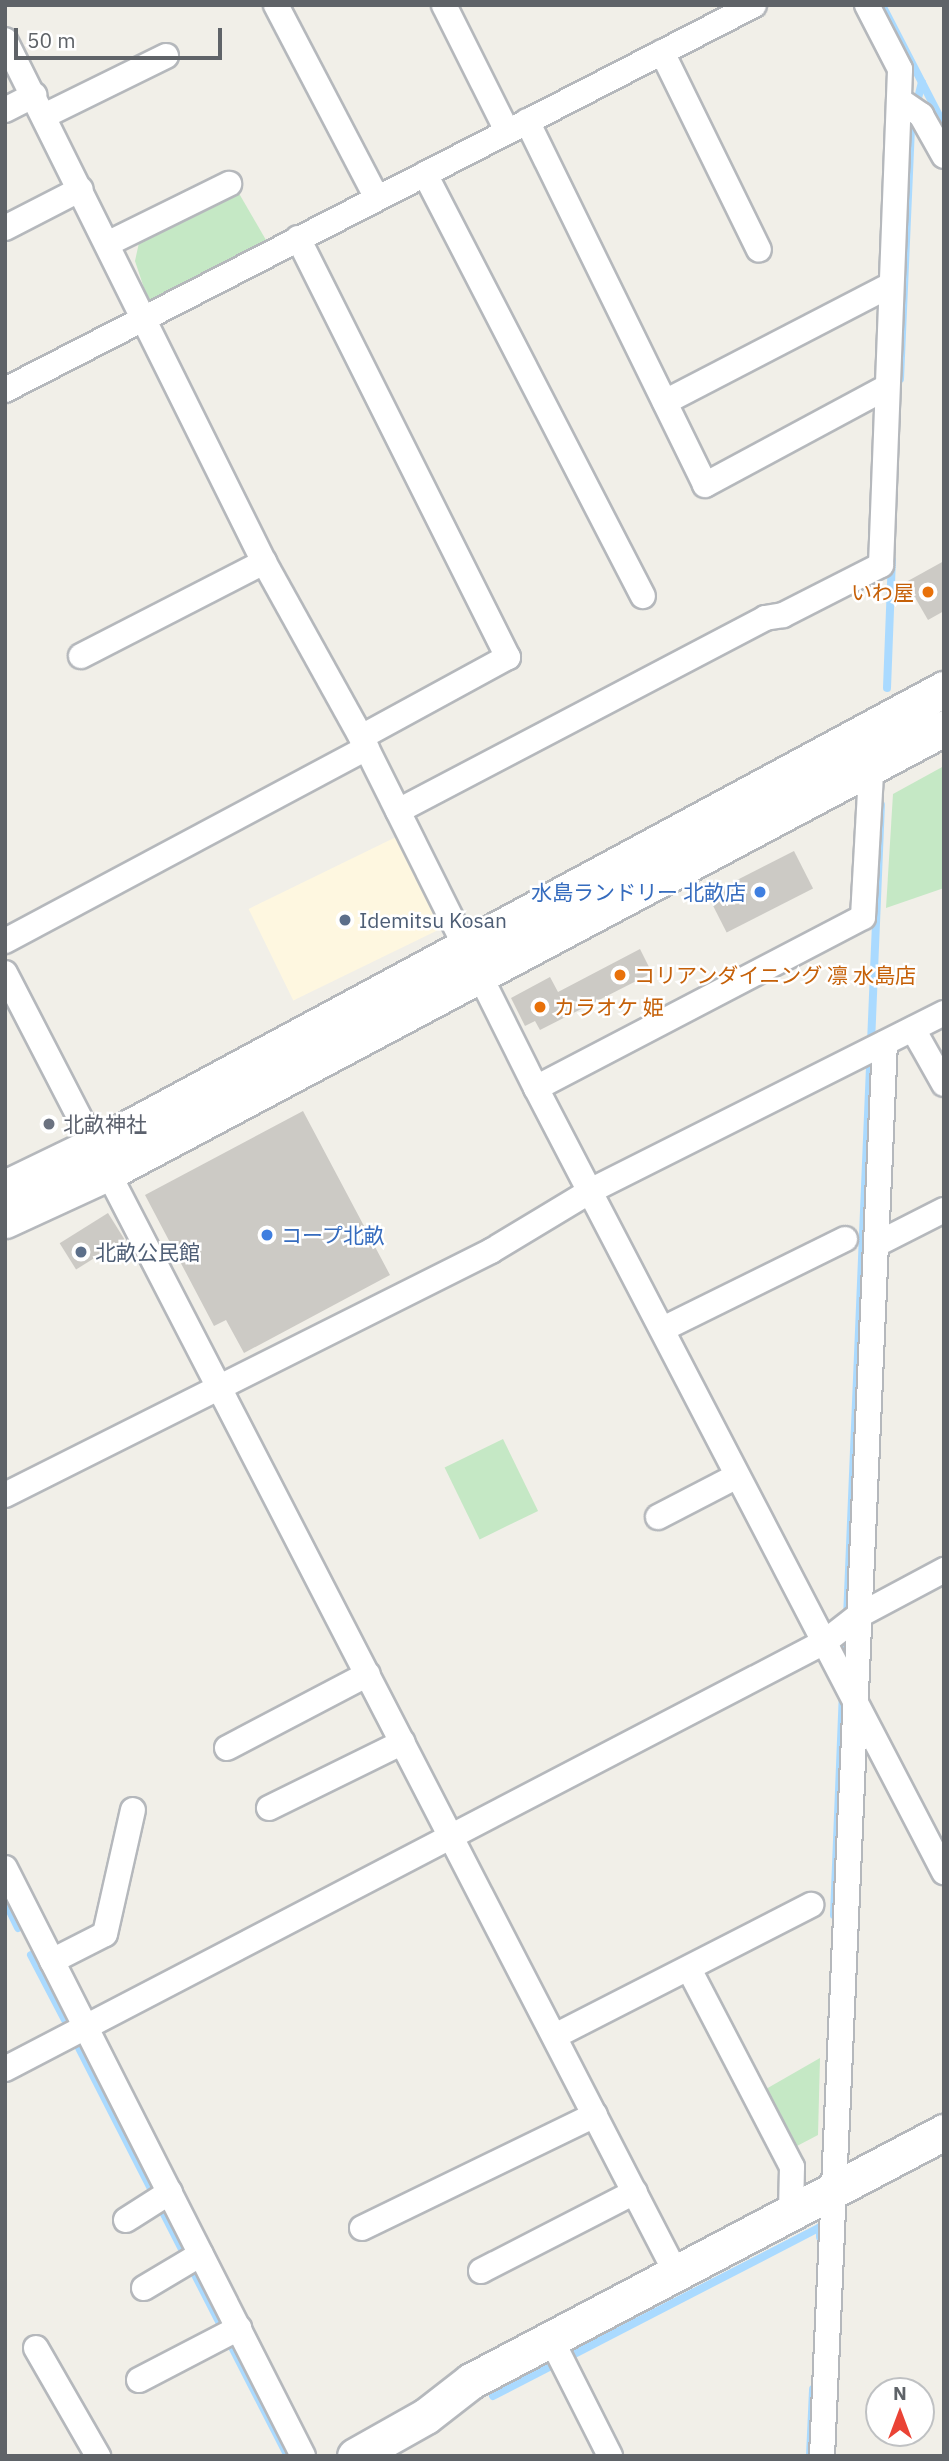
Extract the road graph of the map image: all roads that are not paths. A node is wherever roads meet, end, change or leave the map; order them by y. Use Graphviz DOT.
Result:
graph roads {
  1 [pos="276,5"];
  2 [pos="444,5"];
  3 [pos="754,5"];
  4 [pos="867,5"];
  5 [pos="5,40"];
  6 [pos="662,52"];
  7 [pos="166,55"];
  8 [pos="39,106"];
  9 [pos="910,107"];
  10 [pos="5,110"];
  11 [pos="517,126"];
  12 [pos="944,156"];
  13 [pos="425,173"];
  14 [pos="229,184"];
  15 [pos="81,189"];
  16 [pos="377,198"];
  17 [pos="5,228"];
  18 [pos="298,239"];
  19 [pos="109,243"];
  20 [pos="759,250"];
  21 [pos="887,287"];
  22 [pos="147,316"];
  23 [pos="885,388"];
  24 [pos="5,390"];
  25 [pos="665,402"];
  26 [pos="264,562"];
  27 [pos="643,596"];
  28 [pos="81,656"];
  29 [pos="944,689"];
  30 [pos="876,725"];
  31 [pos="944,728"];
  32 [pos="364,743"];
  33 [pos="871,766"];
  34 [pos="397,811"];
  35 [pos="5,941"];
  36 [pos="473,959"];
  37 [pos="5,973"];
  38 [pos="944,1013"];
  39 [pos="913,1029"];
  40 [pos="876,1048"];
  41 [pos="944,1084"];
  42 [pos="536,1088"];
  43 [pos="100,1160"];
  44 [pos="5,1188"];
  45 [pos="592,1190"];
  46 [pos="944,1210"];
  47 [pos="5,1220"];
  48 [pos="845,1239"];
  49 [pos="877,1244"];
  50 [pos="663,1329"];
  51 [pos="219,1383"];
  52 [pos="737,1476"];
  53 [pos="5,1495"];
  54 [pos="658,1517"];
  55 [pos="944,1570"];
  56 [pos="844,1626"];
  57 [pos="368,1674"];
  58 [pos="848,1688"];
  59 [pos="403,1742"];
  60 [pos="227,1748"];
  61 [pos="269,1808"];
  62 [pos="132,1810"];
  63 [pos="450,1833"];
  64 [pos="5,1868"];
  65 [pos="944,1872"];
  66 [pos="811,1905"];
  67 [pos="52,1961"];
  68 [pos="689,1969"];
  69 [pos="86,2027"];
  70 [pos="555,2036"];
  71 [pos="5,2069"];
  72 [pos="595,2115"];
  73 [pos="944,2132"];
  74 [pos="835,2189"];
  75 [pos="170,2192"];
  76 [pos="635,2192"];
  77 [pos="791,2212"];
  78 [pos="126,2220"];
  79 [pos="362,2228"];
  80 [pos="201,2254"];
  81 [pos="481,2271"];
  82 [pos="676,2273"];
  83 [pos="144,2288"];
  84 [pos="239,2328"];
  85 [pos="551,2339"];
  86 [pos="36,2348"];
  87 [pos="139,2380"];
  88 [pos="98,2456"];
  89 [pos="303,2456"];
  90 [pos="355,2456"];
  91 [pos="610,2456"];
  92 [pos="822,2456"];
  1 -- 16 [label="street"];
  2 -- 11 [label="street"];
  3 -- 6 [label="street"];
  4 -- 9 [label="street"];
  5 -- 8 [label="street"];
  6 -- 11 [label="street"];
  6 -- 20 [label="street"];
  7 -- 8 [label="street"];
  8 -- 10 [label="street"];
  8 -- 15 [label="street"];
  9 -- 12 [label="street"];
  9 -- 21 [label="street"];
  11 -- 13 [label="street"];
  11 -- 25 [label="street"];
  13 -- 16 [label="street"];
  13 -- 27 [label="street"];
  14 -- 19 [label="street"];
  15 -- 17 [label="street"];
  15 -- 19 [label="street"];
  16 -- 18 [label="street"];
  18 -- 22 [label="street"];
  18 -- 32 [label="street"];
  19 -- 22 [label="street"];
  21 -- 23 [label="street"];
  21 -- 25 [label="street"];
  22 -- 24 [label="street"];
  22 -- 26 [label="street"];
  23 -- 25 [label="street"];
  23 -- 34 [label="street"];
  26 -- 28 [label="street"];
  26 -- 32 [label="street"];
  29 -- 30 [label="street"];
  30 -- 33 [label="street"];
  30 -- 36 [label="street"];
  31 -- 33 [label="street"];
  32 -- 34 [label="street"];
  32 -- 35 [label="street"];
  33 -- 36 [label="street"];
  33 -- 42 [label="street"];
  34 -- 36 [label="street"];
  36 -- 42 [label="street"];
  36 -- 43 [label="street"];
  37 -- 43 [label="street"];
  38 -- 39 [label="street"];
  39 -- 40 [label="street"];
  39 -- 41 [label="street"];
  40 -- 45 [label="street"];
  40 -- 49 [label="street"];
  42 -- 45 [label="street"];
  43 -- 44 [label="street"];
  43 -- 47 [label="street"];
  43 -- 51 [label="street"];
  45 -- 50 [label="street"];
  45 -- 51 [label="street"];
  46 -- 49 [label="street"];
  48 -- 50 [label="street"];
  49 -- 56 [label="street"];
  50 -- 52 [label="street"];
  51 -- 53 [label="street"];
  51 -- 57 [label="street"];
  52 -- 54 [label="street"];
  52 -- 56 [label="street"];
  55 -- 56 [label="street"];
  56 -- 58 [label="street"];
  56 -- 58 [label="street"];
  56 -- 63 [label="street"];
  57 -- 59 [label="street"];
  57 -- 60 [label="street"];
  58 -- 65 [label="street"];
  58 -- 74 [label="street"];
  59 -- 61 [label="street"];
  59 -- 63 [label="street"];
  62 -- 67 [label="street"];
  63 -- 69 [label="street"];
  63 -- 70 [label="street"];
  64 -- 67 [label="street"];
  66 -- 68 [label="street"];
  67 -- 69 [label="street"];
  68 -- 70 [label="street"];
  68 -- 77 [label="street"];
  69 -- 71 [label="street"];
  69 -- 75 [label="street"];
  70 -- 72 [label="street"];
  72 -- 76 [label="street"];
  72 -- 79 [label="street"];
  73 -- 74 [label="street"];
  74 -- 77 [label="street"];
  74 -- 92 [label="street"];
  75 -- 78 [label="street"];
  75 -- 80 [label="street"];
  76 -- 81 [label="street"];
  76 -- 82 [label="street"];
  77 -- 82 [label="street"];
  80 -- 83 [label="street"];
  80 -- 84 [label="street"];
  82 -- 85 [label="street"];
  84 -- 87 [label="street"];
  84 -- 89 [label="street"];
  85 -- 90 [label="street"];
  85 -- 91 [label="street"];
  86 -- 88 [label="street"];
}
